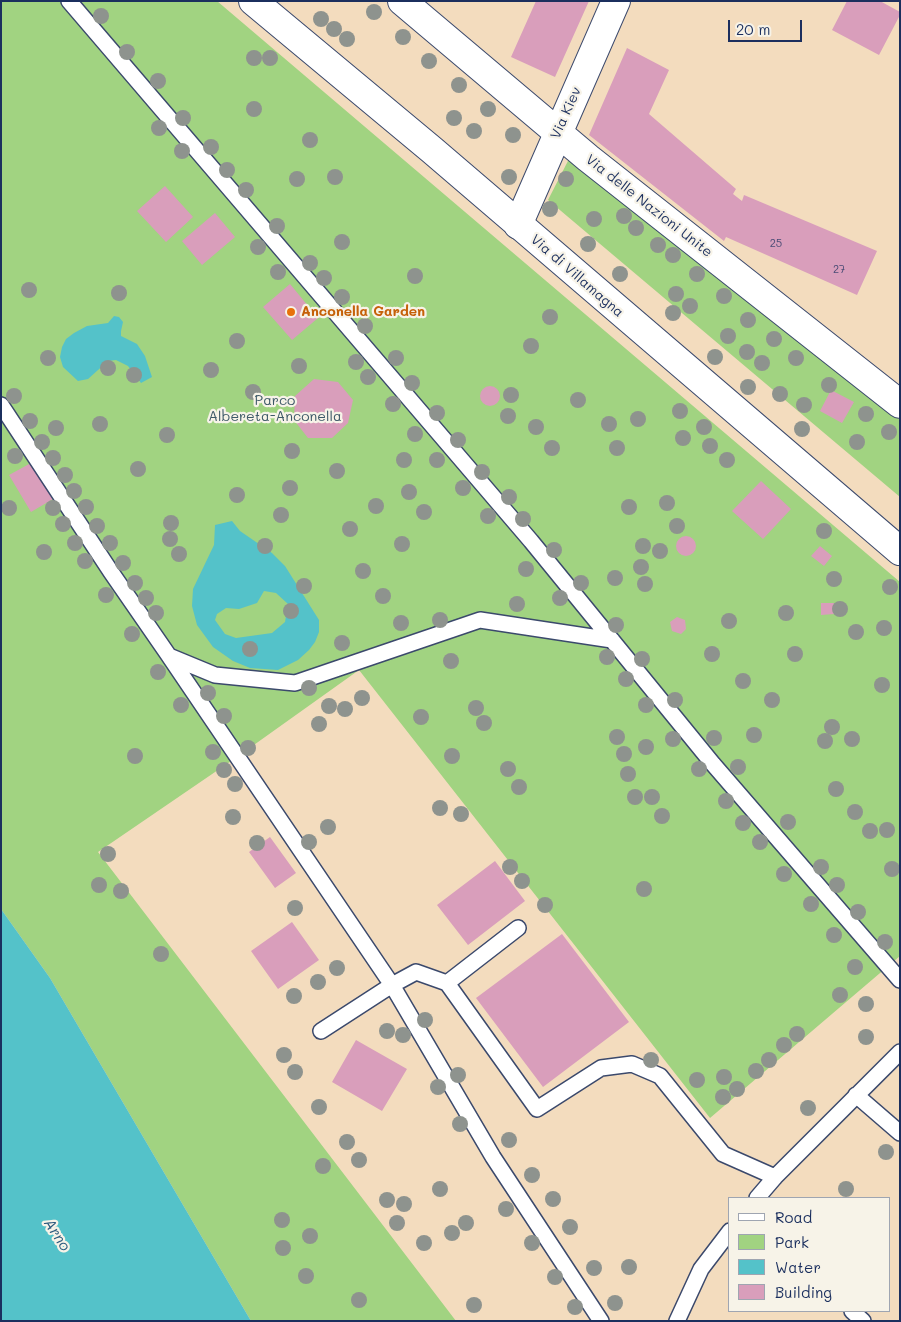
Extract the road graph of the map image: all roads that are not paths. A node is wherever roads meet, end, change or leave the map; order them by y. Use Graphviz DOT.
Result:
graph roads {
  1 [pos="69,1"];
  2 [pos="253,1"];
  3 [pos="402,1"];
  4 [pos="616,1"];
  5 [pos="558,133"];
  6 [pos="518,225"];
  7 [pos="899,402"];
  8 [pos="1,405"];
  9 [pos="900,551"];
  10 [pos="612,640"];
  11 [pos="168,656"];
  12 [pos="518,928"];
  13 [pos="900,980"];
  14 [pos="447,983"];
  15 [pos="392,985"];
  16 [pos="321,1031"];
  17 [pos="900,1052"];
  18 [pos="856,1094"];
  19 [pos="900,1133"];
  20 [pos="775,1177"];
  21 [pos="758,1197"];
  22 [pos="728,1234"];
  23 [pos="853,1312"];
  24 [pos="601,1321"];
  25 [pos="677,1321"];
  26 [pos="863,1321"];
  1 -- 10 [label="lane"];
  2 -- 6 [label="street, Via di Villamagna"];
  3 -- 5 [label="street, Via delle Nazioni Unite"];
  4 -- 5 [label="street, Via Kiev"];
  5 -- 6 [label="street, Via Kiev"];
  5 -- 7 [label="street, Via delle Nazioni Unite"];
  6 -- 9 [label="street, Via di Villamagna"];
  8 -- 11 [label="lane"];
  10 -- 11 [label="lane"];
  10 -- 13 [label="lane"];
  11 -- 15 [label="lane"];
  12 -- 14 [label="lane"];
  14 -- 15 [label="lane"];
  14 -- 20 [label="lane"];
  15 -- 16 [label="lane"];
  15 -- 24 [label="lane"];
  17 -- 18 [label="lane"];
  18 -- 19 [label="lane"];
  18 -- 20 [label="lane"];
  20 -- 21 [label="lane"];
  22 -- 25 [label="lane"];
  23 -- 26 [label="lane"];
}
